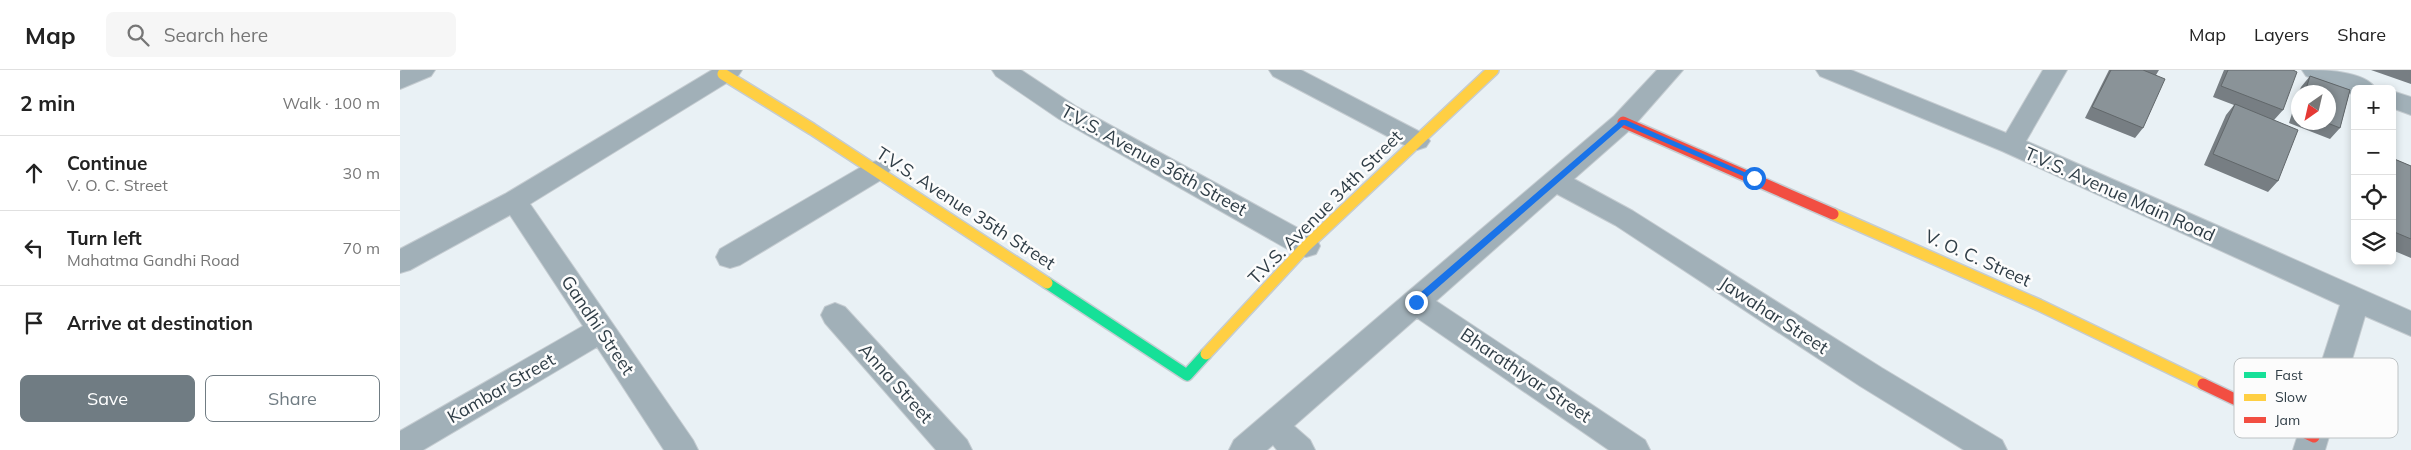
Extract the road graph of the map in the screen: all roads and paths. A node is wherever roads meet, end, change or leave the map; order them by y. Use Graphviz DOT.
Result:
graph roads {
  1 [pos="422,70"];
  2 [pos="1004,70"];
  3 [pos="1281,70"];
  4 [pos="1493,70"];
  5 [pos="1671,70"];
  6 [pos="1828,70"];
  7 [pos="2055,70"];
  8 [pos="2314,70"];
  9 [pos="727,72"];
  10 [pos="400,81"];
  11 [pos="2353,85"];
  12 [pos="2396,100"];
  13 [pos="2411,106"];
  14 [pos="1623,122"];
  15 [pos="1417,141"];
  16 [pos="2012,145"];
  17 [pos="877,170"];
  18 [pos="1555,181"];
  19 [pos="514,201"];
  20 [pos="1306,246"];
  21 [pos="730,257"];
  22 [pos="400,262"];
  23 [pos="2356,300"];
  24 [pos="1416,302"];
  25 [pos="835,315"];
  26 [pos="2411,324"];
  27 [pos="601,330"];
  28 [pos="2338,358"];
  29 [pos="1187,375"];
  30 [pos="2234,404"];
  31 [pos="1273,426"];
  32 [pos="400,447"];
  33 [pos="682,450"];
  34 [pos="956,450"];
  35 [pos="1246,450"];
  36 [pos="1299,450"];
  37 [pos="1634,450"];
  38 [pos="1991,450"];
  1 -- 10 [label="street"];
  2 -- 20 [label="street, T.V.S. Avenue 36th Street"];
  3 -- 15 [label="street"];
  4 -- 15 [label="street, T.V.S. Avenue 34th Street"];
  5 -- 14 [label="street"];
  6 -- 16 [label="street, T.V.S. Avenue Main Road"];
  7 -- 16 [label="street"];
  8 -- 11 [label="street"];
  9 -- 17 [label="street, T.V.S. Avenue 35th Street"];
  9 -- 19 [label="street"];
  12 -- 13 [label="street"];
  14 -- 18 [label="street"];
  14 -- 30 [label="street, V. O. C. Street"];
  15 -- 20 [label="street, T.V.S. Avenue 34th Street"];
  16 -- 23 [label="street, T.V.S. Avenue Main Road"];
  17 -- 21 [label="street"];
  17 -- 29 [label="street, T.V.S. Avenue 35th Street"];
  18 -- 24 [label="street"];
  18 -- 38 [label="street, Jawahar Street"];
  19 -- 22 [label="street"];
  19 -- 27 [label="street, Gandhi Street"];
  20 -- 29 [label="street, T.V.S. Avenue 34th Street"];
  23 -- 26 [label="street, T.V.S. Avenue Main Road"];
  23 -- 28 [label="street"];
  24 -- 31 [label="street"];
  24 -- 37 [label="street, Bharathiyar Street"];
  25 -- 34 [label="street, Anna Street"];
  27 -- 32 [label="street, Kambar Street"];
  27 -- 33 [label="street, Gandhi Street"];
  31 -- 35 [label="street"];
  31 -- 36 [label="street"];
}
